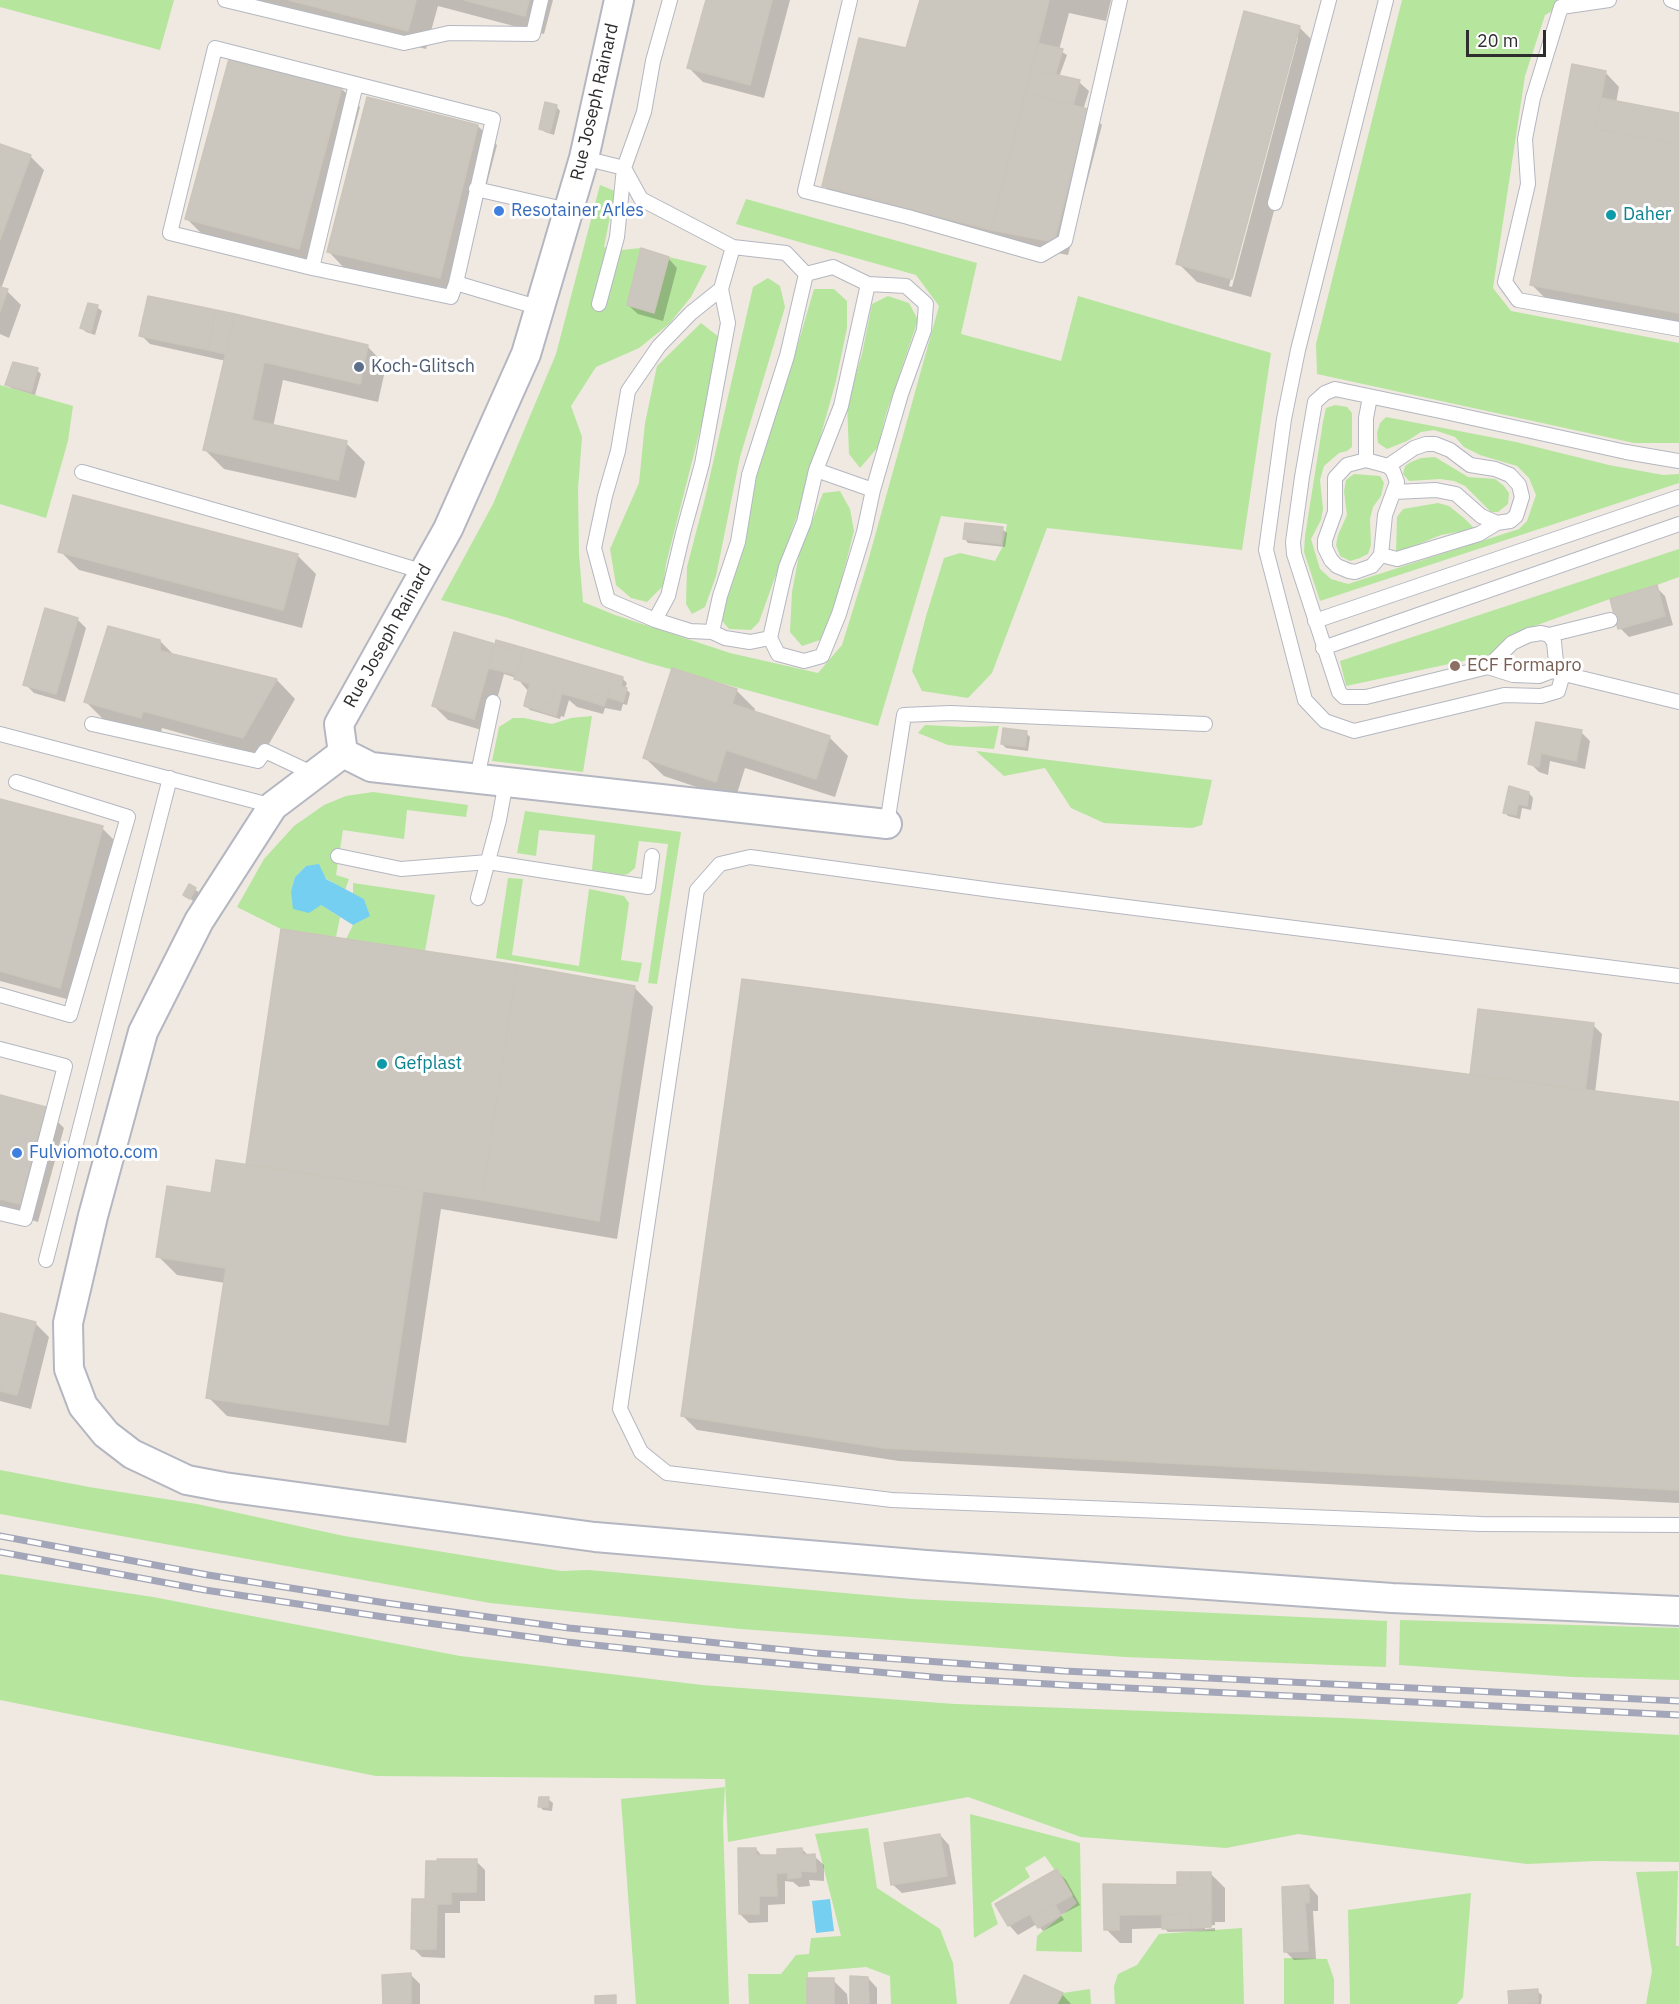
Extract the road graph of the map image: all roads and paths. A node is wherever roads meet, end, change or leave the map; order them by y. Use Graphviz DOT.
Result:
graph roads {
  1 [pos="225,0"];
  2 [pos="541,0"];
  3 [pos="619,0"];
  4 [pos="670,0"];
  5 [pos="850,0"];
  6 [pos="1120,0"];
  7 [pos="1329,0"];
  8 [pos="1386,0"];
  9 [pos="1609,0"];
  10 [pos="1671,0"];
  11 [pos="1679,3"];
  12 [pos="356,84"];
  13 [pos="584,158"];
  14 [pos="624,168"];
  15 [pos="476,189"];
  16 [pos="1275,202"];
  17 [pos="568,210"];
  18 [pos="733,247"];
  19 [pos="312,268"];
  20 [pos="806,274"];
  21 [pos="456,283"];
  22 [pos="868,284"];
  23 [pos="721,289"];
  24 [pos="599,304"];
  25 [pos="540,308"];
  26 [pos="1679,329"];
  27 [pos="1370,397"];
  28 [pos="1366,460"];
  29 [pos="1679,461"];
  30 [pos="1388,466"];
  31 [pos="816,470"];
  32 [pos="82,472"];
  33 [pos="873,490"];
  34 [pos="1394,492"];
  35 [pos="1679,497"];
  36 [pos="1497,523"];
  37 [pos="1679,524"];
  38 [pos="1381,555"];
  39 [pos="424,572"];
  40 [pos="655,620"];
  41 [pos="1610,620"];
  42 [pos="1315,621"];
  43 [pos="712,632"];
  44 [pos="1548,635"];
  45 [pos="770,638"];
  46 [pos="1323,648"];
  47 [pos="1488,667"];
  48 [pos="1558,673"];
  49 [pos="492,702"];
  50 [pos="1679,702"];
  51 [pos="92,724"];
  52 [pos="1205,724"];
  53 [pos="0,734"];
  54 [pos="343,753"];
  55 [pos="314,774"];
  56 [pos="170,778"];
  57 [pos="477,778"];
  58 [pos="506,781"];
  59 [pos="16,782"];
  60 [pos="273,806"];
  61 [pos="887,824"];
  62 [pos="338,856"];
  63 [pos="652,856"];
  64 [pos="488,862"];
  65 [pos="478,898"];
  66 [pos="1679,976"];
  67 [pos="0,995"];
  68 [pos="0,1049"];
  69 [pos="0,1213"];
  70 [pos="46,1260"];
  71 [pos="1679,1525"];
  72 [pos="1679,1611"];
  1 -- 2 [label="lane"];
  3 -- 13 [label="street, Rue Joseph Rainard"];
  4 -- 14 [label="lane"];
  5 -- 6 [label="lane"];
  7 -- 16 [label="lane"];
  8 -- 48 [label="lane"];
  9 -- 26 [label="lane"];
  10 -- 11 [label="lane"];
  12 -- 15 [label="lane"];
  12 -- 19 [label="lane"];
  12 -- 19 [label="lane"];
  13 -- 14 [label="lane"];
  13 -- 17 [label="street, Rue Joseph Rainard"];
  14 -- 18 [label="lane"];
  14 -- 24 [label="lane"];
  15 -- 17 [label="lane"];
  15 -- 21 [label="lane"];
  17 -- 25 [label="street, Rue Joseph Rainard"];
  18 -- 20 [label="lane"];
  18 -- 23 [label="lane"];
  19 -- 21 [label="lane"];
  20 -- 22 [label="lane"];
  20 -- 43 [label="lane"];
  21 -- 25 [label="lane"];
  22 -- 31 [label="lane"];
  22 -- 33 [label="lane"];
  23 -- 40 [label="lane"];
  23 -- 40 [label="lane"];
  25 -- 39 [label="street, Rue Joseph Rainard"];
  27 -- 28 [label="lane"];
  27 -- 29 [label="lane"];
  27 -- 42 [label="lane"];
  28 -- 30 [label="lane"];
  28 -- 38 [label="lane"];
  30 -- 34 [label="lane"];
  30 -- 36 [label="lane"];
  31 -- 33 [label="lane"];
  31 -- 45 [label="lane"];
  32 -- 39 [label="lane"];
  33 -- 45 [label="lane"];
  34 -- 36 [label="lane"];
  34 -- 38 [label="lane"];
  35 -- 42 [label="lane"];
  36 -- 38 [label="lane"];
  37 -- 46 [label="lane"];
  39 -- 54 [label="street, Rue Joseph Rainard"];
  40 -- 43 [label="lane"];
  41 -- 44 [label="lane"];
  42 -- 46 [label="lane"];
  43 -- 45 [label="lane"];
  44 -- 47 [label="lane"];
  44 -- 48 [label="lane"];
  46 -- 47 [label="lane"];
  47 -- 48 [label="lane"];
  48 -- 50 [label="lane"];
  49 -- 57 [label="lane"];
  51 -- 55 [label="lane"];
  52 -- 61 [label="lane"];
  53 -- 56 [label="lane"];
  54 -- 55 [label="street"];
  54 -- 57 [label="street"];
  55 -- 60 [label="street"];
  56 -- 60 [label="lane"];
  56 -- 70 [label="lane"];
  57 -- 58 [label="street"];
  58 -- 61 [label="street"];
  58 -- 64 [label="lane"];
  59 -- 67 [label="lane"];
  60 -- 72 [label="street"];
  62 -- 64 [label="lane"];
  63 -- 64 [label="lane"];
  64 -- 65 [label="lane"];
  66 -- 71 [label="lane"];
  68 -- 69 [label="lane"];
}
